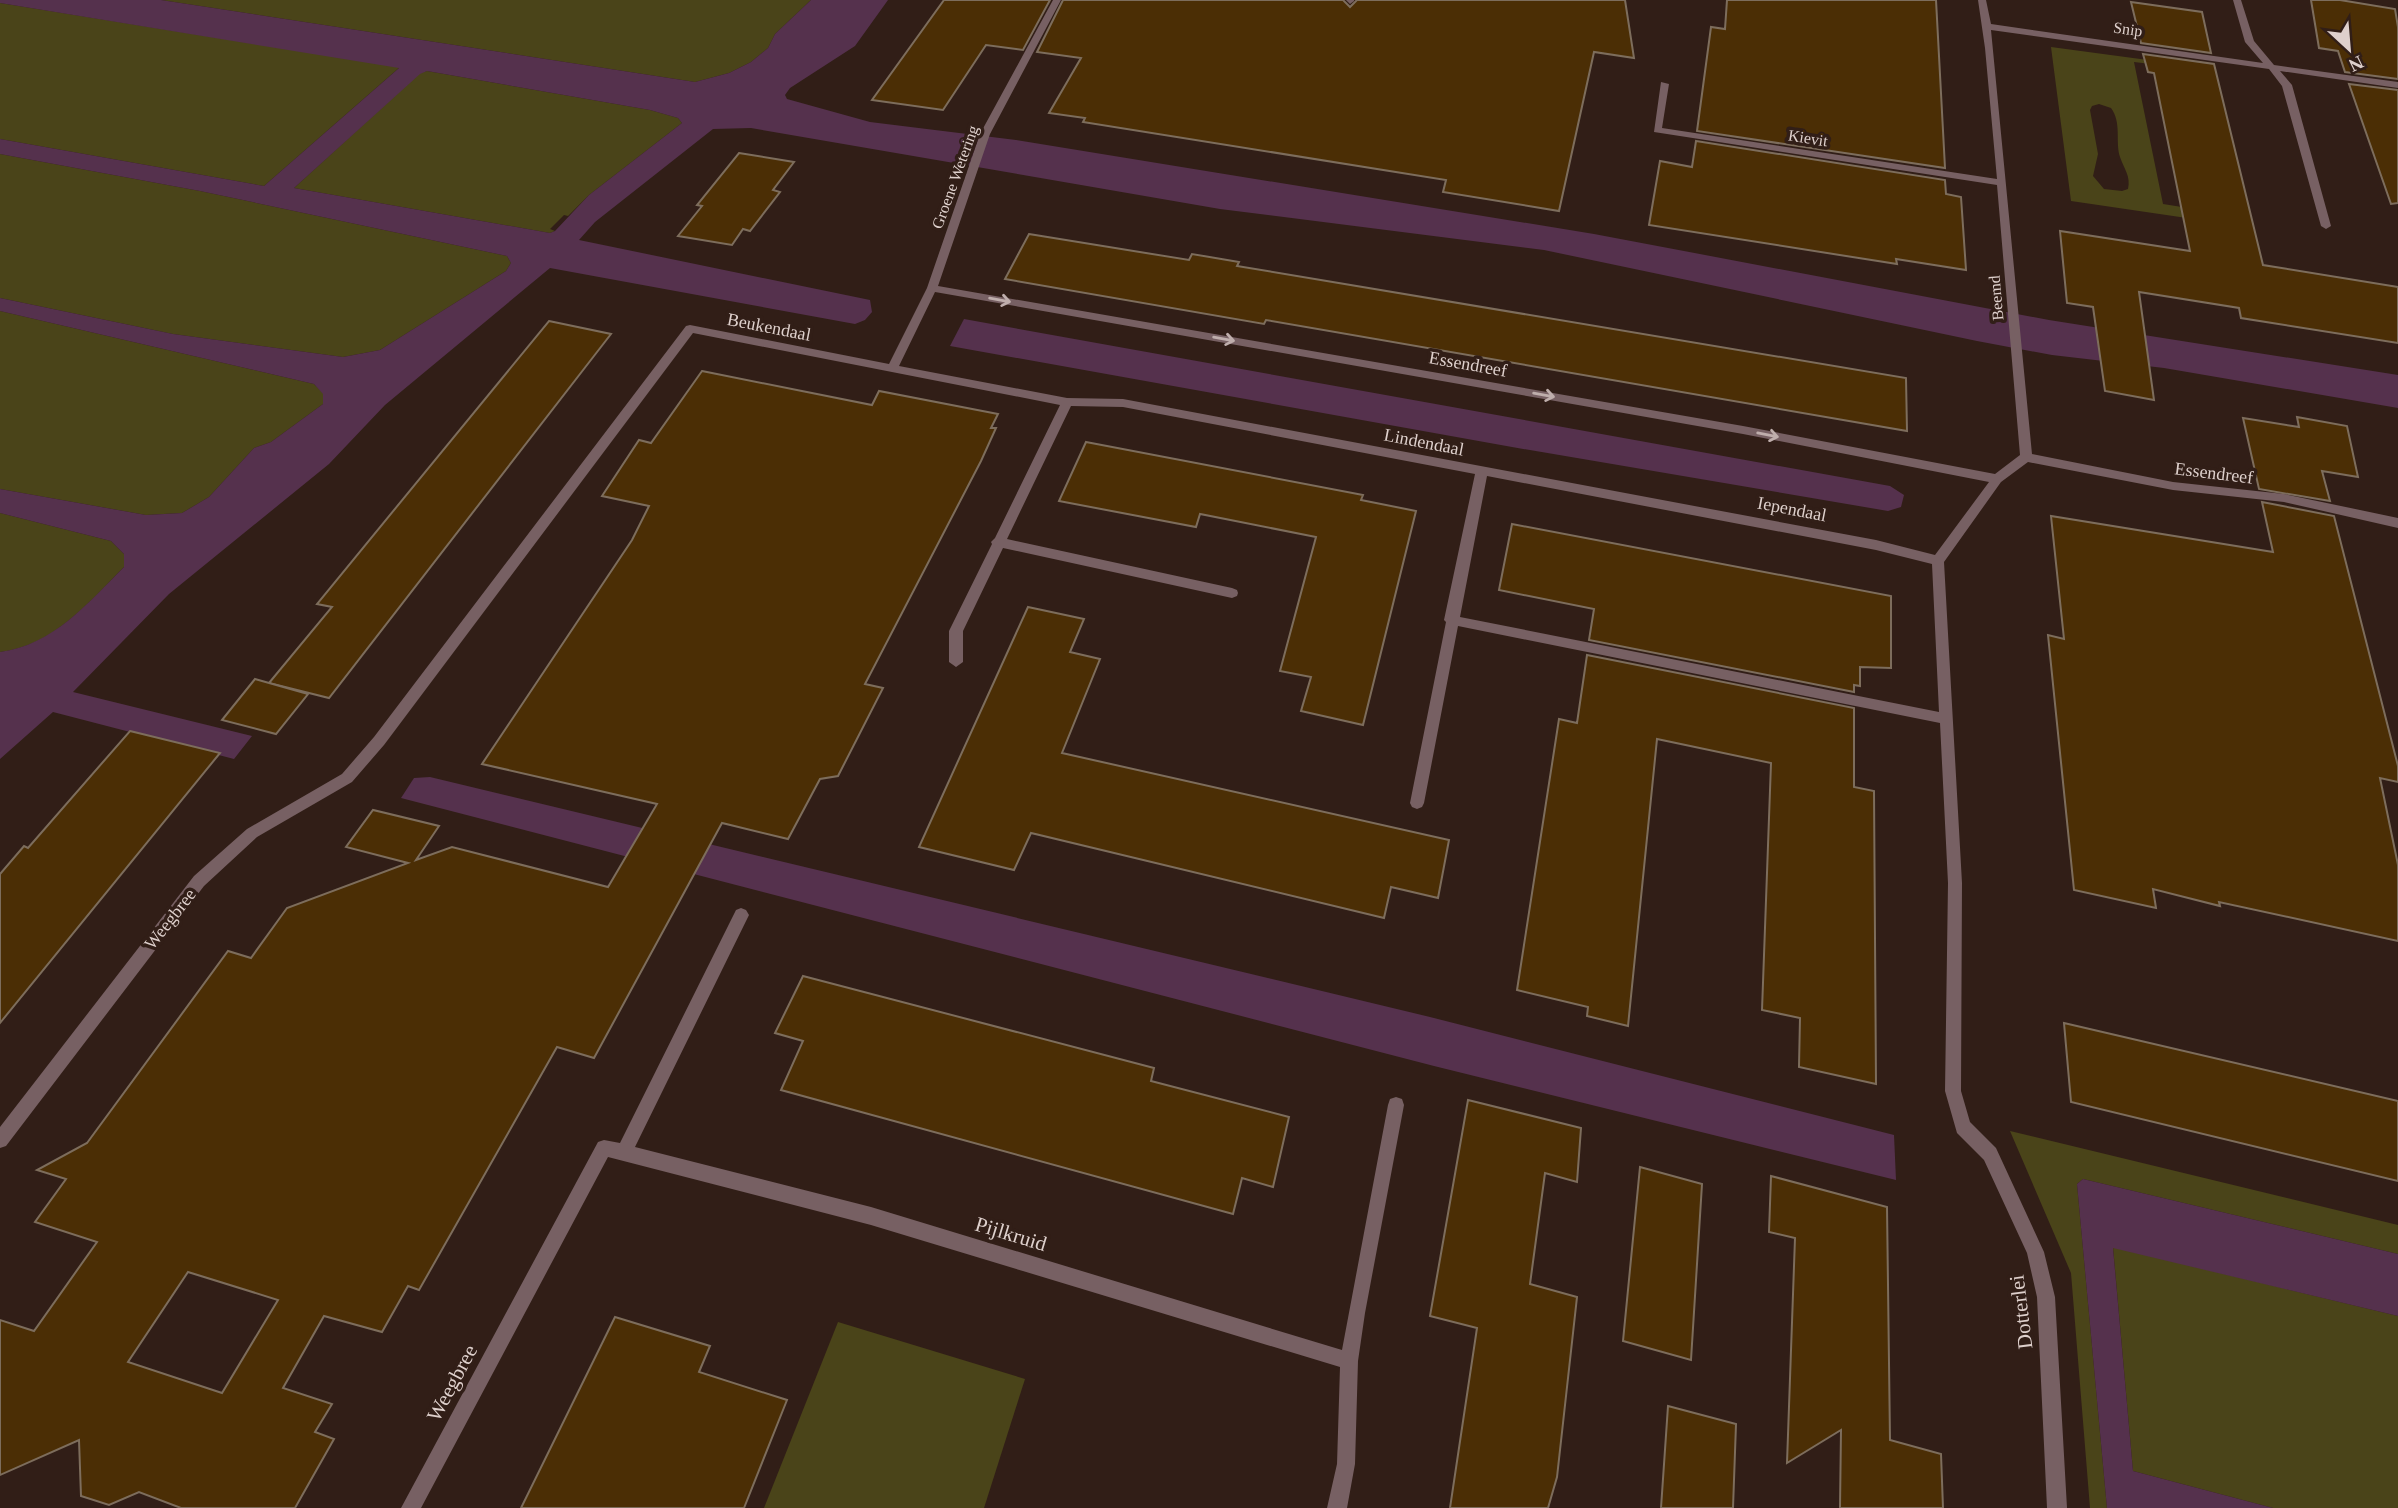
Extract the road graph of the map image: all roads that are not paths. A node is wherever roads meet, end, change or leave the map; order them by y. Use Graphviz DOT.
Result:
graph roads {
  1 [pos="1058,0"];
  2 [pos="1982,0"];
  3 [pos="2236,0"];
  4 [pos="1985,26"];
  5 [pos="2266,64"];
  6 [pos="1664,84"];
  7 [pos="2398,85"];
  8 [pos="2002,183"];
  9 [pos="2326,226"];
  10 [pos="932,288"];
  11 [pos="892,368"];
  12 [pos="1066,402"];
  13 [pos="2026,457"];
  14 [pos="1482,471"];
  15 [pos="1997,479"];
  16 [pos="2397,524"];
  17 [pos="997,542"];
  18 [pos="1938,561"];
  19 [pos="1232,593"];
  20 [pos="1451,620"];
  21 [pos="956,662"];
  22 [pos="1948,719"];
  23 [pos="379,741"];
  24 [pos="1417,803"];
  25 [pos="741,915"];
  26 [pos="1396,1105"];
  27 [pos="0,1140"];
  28 [pos="624,1152"];
  29 [pos="1349,1361"];
  30 [pos="411,1508"];
  31 [pos="1337,1508"];
  32 [pos="2057,1508"];
  1 -- 10 [label="street, Groene Wetering"];
  2 -- 4 [label="street, Beemd"];
  3 -- 5 [label="street"];
  4 -- 5 [label="street, Snip"];
  4 -- 8 [label="street, Beemd"];
  5 -- 7 [label="street, Snip"];
  5 -- 9 [label="street"];
  6 -- 8 [label="street, Kievit"];
  8 -- 13 [label="street, Beemd"];
  10 -- 11 [label="street, Groene Wetering"];
  10 -- 15 [label="street, Essendreef, one-way"];
  11 -- 12 [label="street, Beukendaal"];
  11 -- 23 [label="street, Beukendaal"];
  12 -- 14 [label="street, Lindendaal"];
  12 -- 17 [label="street"];
  13 -- 15 [label="street"];
  13 -- 16 [label="street, Essendreef"];
  14 -- 18 [label="street, Iependaal"];
  14 -- 20 [label="street, Lindendaal"];
  15 -- 18 [label="street"];
  17 -- 19 [label="street"];
  17 -- 21 [label="street"];
  18 -- 22 [label="street"];
  20 -- 22 [label="street"];
  20 -- 24 [label="street, Lindendaal"];
  22 -- 32 [label="street, Dotterlei"];
  23 -- 27 [label="street, Weegbree"];
  25 -- 28 [label="street"];
  26 -- 29 [label="street"];
  28 -- 29 [label="street, Pijlkruid"];
  28 -- 30 [label="street, Weegbree"];
  29 -- 31 [label="street"];
}
